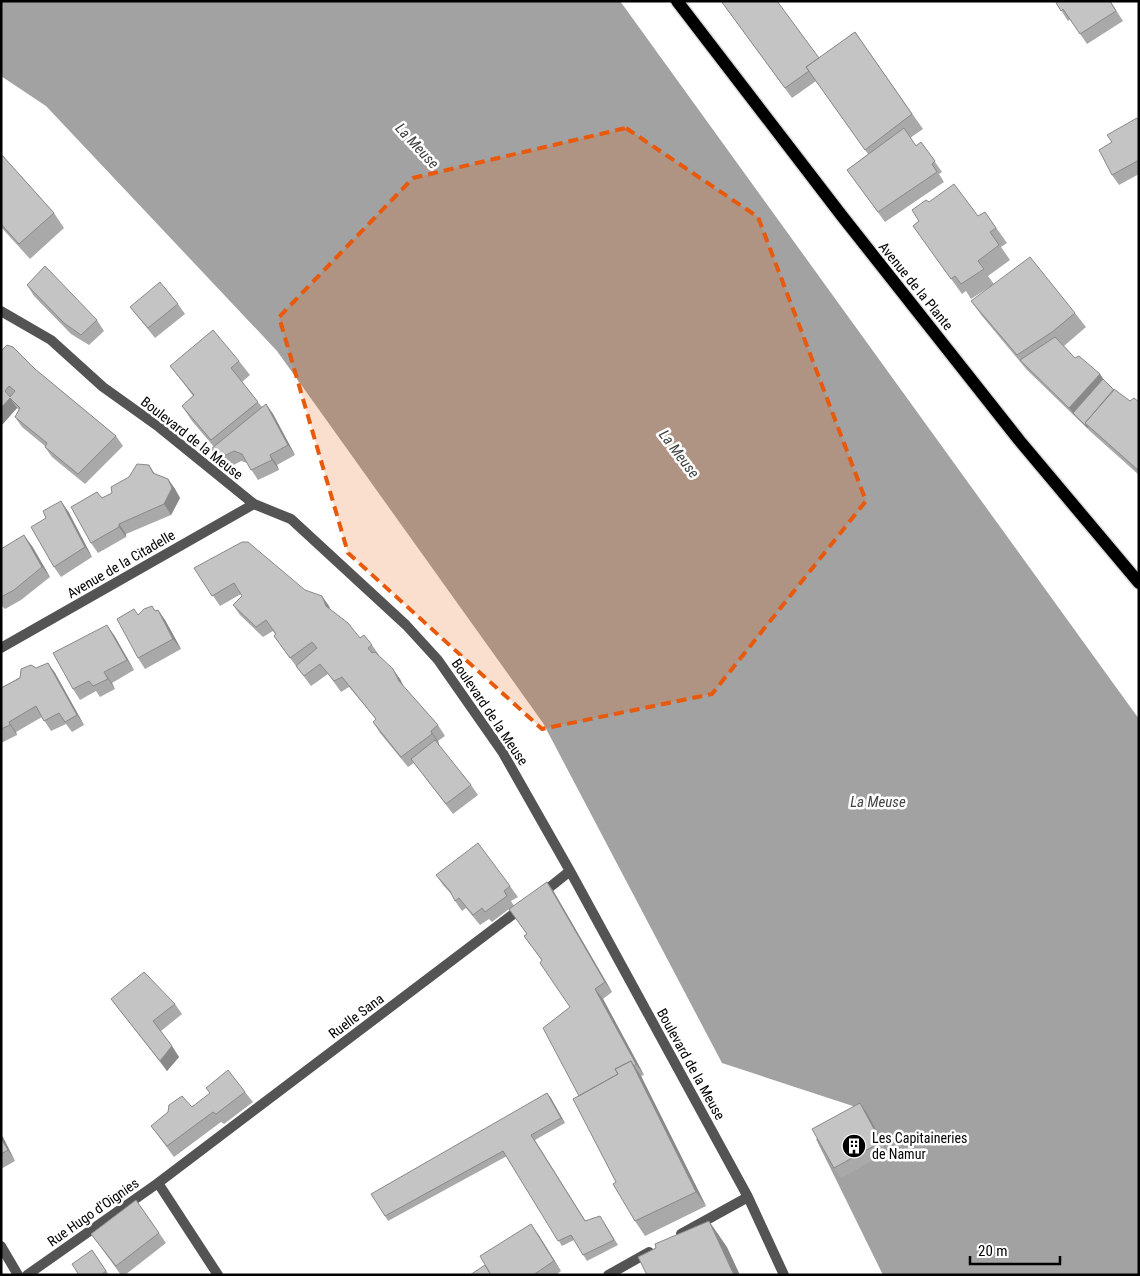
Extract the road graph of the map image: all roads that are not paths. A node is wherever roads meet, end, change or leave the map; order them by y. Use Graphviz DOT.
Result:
graph roads {
  1 [pos="677,1"];
  2 [pos="1,311"];
  3 [pos="254,504"];
  4 [pos="1139,583"];
  5 [pos="1,648"];
  6 [pos="570,871"];
  7 [pos="158,1183"];
  8 [pos="748,1197"];
  9 [pos="674,1238"];
  10 [pos="1,1246"];
  11 [pos="657,1247"];
  12 [pos="18,1275"];
  13 [pos="27,1275"];
  14 [pos="218,1275"];
  15 [pos="608,1275"];
  16 [pos="784,1275"];
  1 -- 4 [label="main road, Avenue de la Plante"];
  2 -- 3 [label="street, Boulevard de la Meuse"];
  3 -- 5 [label="street, Avenue de la Citadelle"];
  3 -- 6 [label="street, Boulevard de la Meuse"];
  6 -- 7 [label="street, Ruelle Sana"];
  6 -- 8 [label="street, Boulevard de la Meuse"];
  7 -- 13 [label="street, Rue Hugo d'Oignies"];
  7 -- 14 [label="street, Rue Hugo d'Oignies"];
  8 -- 9 [label="street"];
  8 -- 16 [label="street, Boulevard de la Meuse"];
  10 -- 12 [label="street"];
  11 -- 15 [label="street"];
}
